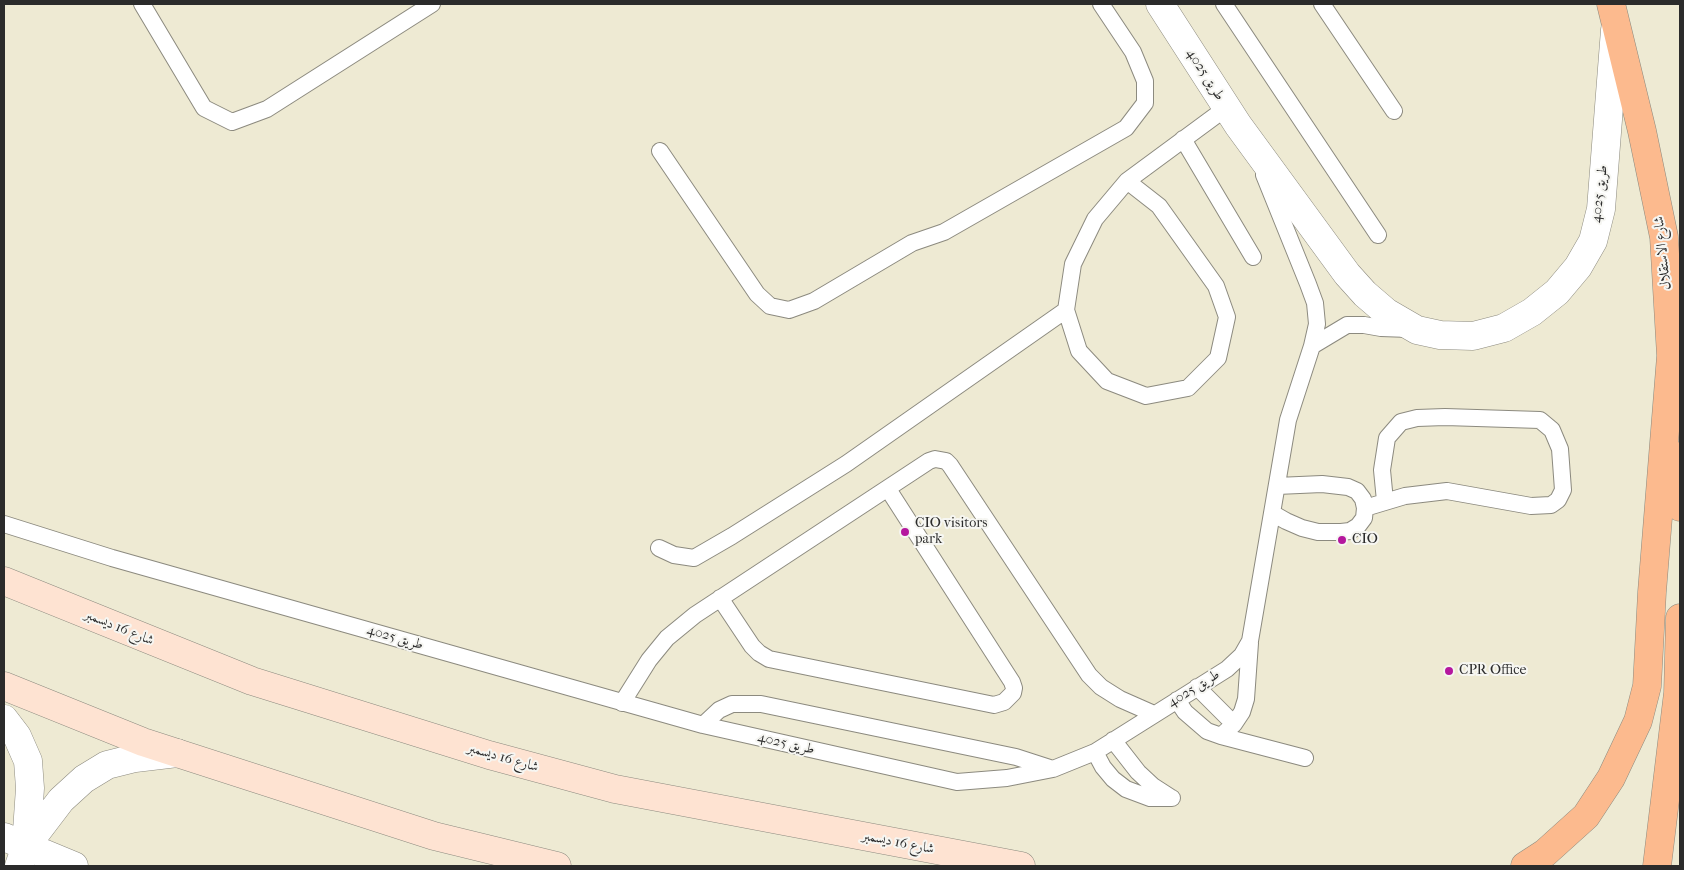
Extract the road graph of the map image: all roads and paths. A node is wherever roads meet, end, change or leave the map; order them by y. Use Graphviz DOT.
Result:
graph roads {
  1 [pos="142,4"];
  2 [pos="432,4"];
  3 [pos="1101,4"];
  4 [pos="1160,4"];
  5 [pos="1224,4"];
  6 [pos="1322,4"];
  7 [pos="1613,13"];
  8 [pos="1226,108"];
  9 [pos="1394,111"];
  10 [pos="1183,139"];
  11 [pos="1252,145"];
  12 [pos="660,151"];
  13 [pos="1127,181"];
  14 [pos="1378,235"];
  15 [pos="1664,237"];
  16 [pos="1253,257"];
  17 [pos="1680,278"];
  18 [pos="1066,310"];
  19 [pos="1418,330"];
  20 [pos="1312,346"];
  21 [pos="1671,356"];
  22 [pos="1277,486"];
  23 [pos="888,488"];
  24 [pos="1385,501"];
  25 [pos="1680,507"];
  26 [pos="1365,508"];
  27 [pos="1272,513"];
  28 [pos="4,524"];
  29 [pos="659,548"];
  30 [pos="4,582"];
  31 [pos="720,598"];
  32 [pos="1680,618"];
  33 [pos="1250,641"];
  34 [pos="4,686"];
  35 [pos="1197,687"];
  36 [pos="1177,700"];
  37 [pos="622,703"];
  38 [pos="1154,714"];
  39 [pos="4,718"];
  40 [pos="1234,724"];
  41 [pos="703,725"];
  42 [pos="1221,736"];
  43 [pos="1113,740"];
  44 [pos="1095,752"];
  45 [pos="177,753"];
  46 [pos="1305,758"];
  47 [pos="1053,769"];
  48 [pos="16,850"];
  49 [pos="74,866"];
  50 [pos="557,866"];
  51 [pos="1021,866"];
  52 [pos="1525,866"];
  53 [pos="1657,866"];
  1 -- 2 [label="lane"];
  3 -- 12 [label="lane"];
  4 -- 8 [label="street, طريق 4025"];
  5 -- 14 [label="lane"];
  6 -- 9 [label="lane"];
  7 -- 15 [label="main road, شارع الاستقلال"];
  7 -- 19 [label="street, طريق 4025"];
  8 -- 10 [label="lane"];
  8 -- 11 [label="street, طريق 4025"];
  10 -- 13 [label="lane"];
  10 -- 16 [label="lane"];
  11 -- 19 [label="street, طريق 4025"];
  11 -- 20 [label="lane, طريق 4025"];
  13 -- 18 [label="lane"];
  13 -- 18 [label="lane"];
  15 -- 17 [label="main road"];
  15 -- 21 [label="main road, شارع الاستقلال"];
  18 -- 29 [label="lane"];
  19 -- 20 [label="lane, طريق 4025"];
  20 -- 22 [label="lane, طريق 4025"];
  21 -- 25 [label="main road, شارع الاستقلال"];
  21 -- 52 [label="main road"];
  22 -- 26 [label="lane"];
  22 -- 27 [label="lane, طريق 4025"];
  23 -- 31 [label="lane"];
  23 -- 31 [label="lane"];
  23 -- 38 [label="lane"];
  24 -- 24 [label="lane"];
  24 -- 26 [label="lane"];
  26 -- 27 [label="lane"];
  27 -- 33 [label="lane, طريق 4025"];
  28 -- 37 [label="lane, طريق 4025"];
  30 -- 51 [label="main road, شارع 16 ديسمبر"];
  31 -- 37 [label="lane"];
  32 -- 53 [label="main road"];
  33 -- 35 [label="lane, طريق 4025"];
  33 -- 40 [label="lane"];
  34 -- 45 [label="main road"];
  35 -- 36 [label="lane, طريق 4025"];
  35 -- 40 [label="lane"];
  36 -- 38 [label="lane, طريق 4025"];
  36 -- 42 [label="lane"];
  37 -- 41 [label="lane, طريق 4025"];
  38 -- 43 [label="lane, طريق 4025"];
  39 -- 48 [label="street"];
  40 -- 42 [label="lane"];
  41 -- 47 [label="lane, طريق 4025"];
  41 -- 47 [label="lane"];
  42 -- 46 [label="lane"];
  43 -- 44 [label="lane, طريق 4025"];
  43 -- 44 [label="lane"];
  44 -- 47 [label="lane, طريق 4025"];
  45 -- 48 [label="street"];
  45 -- 50 [label="main road"];
  48 -- 49 [label="street"];
}
